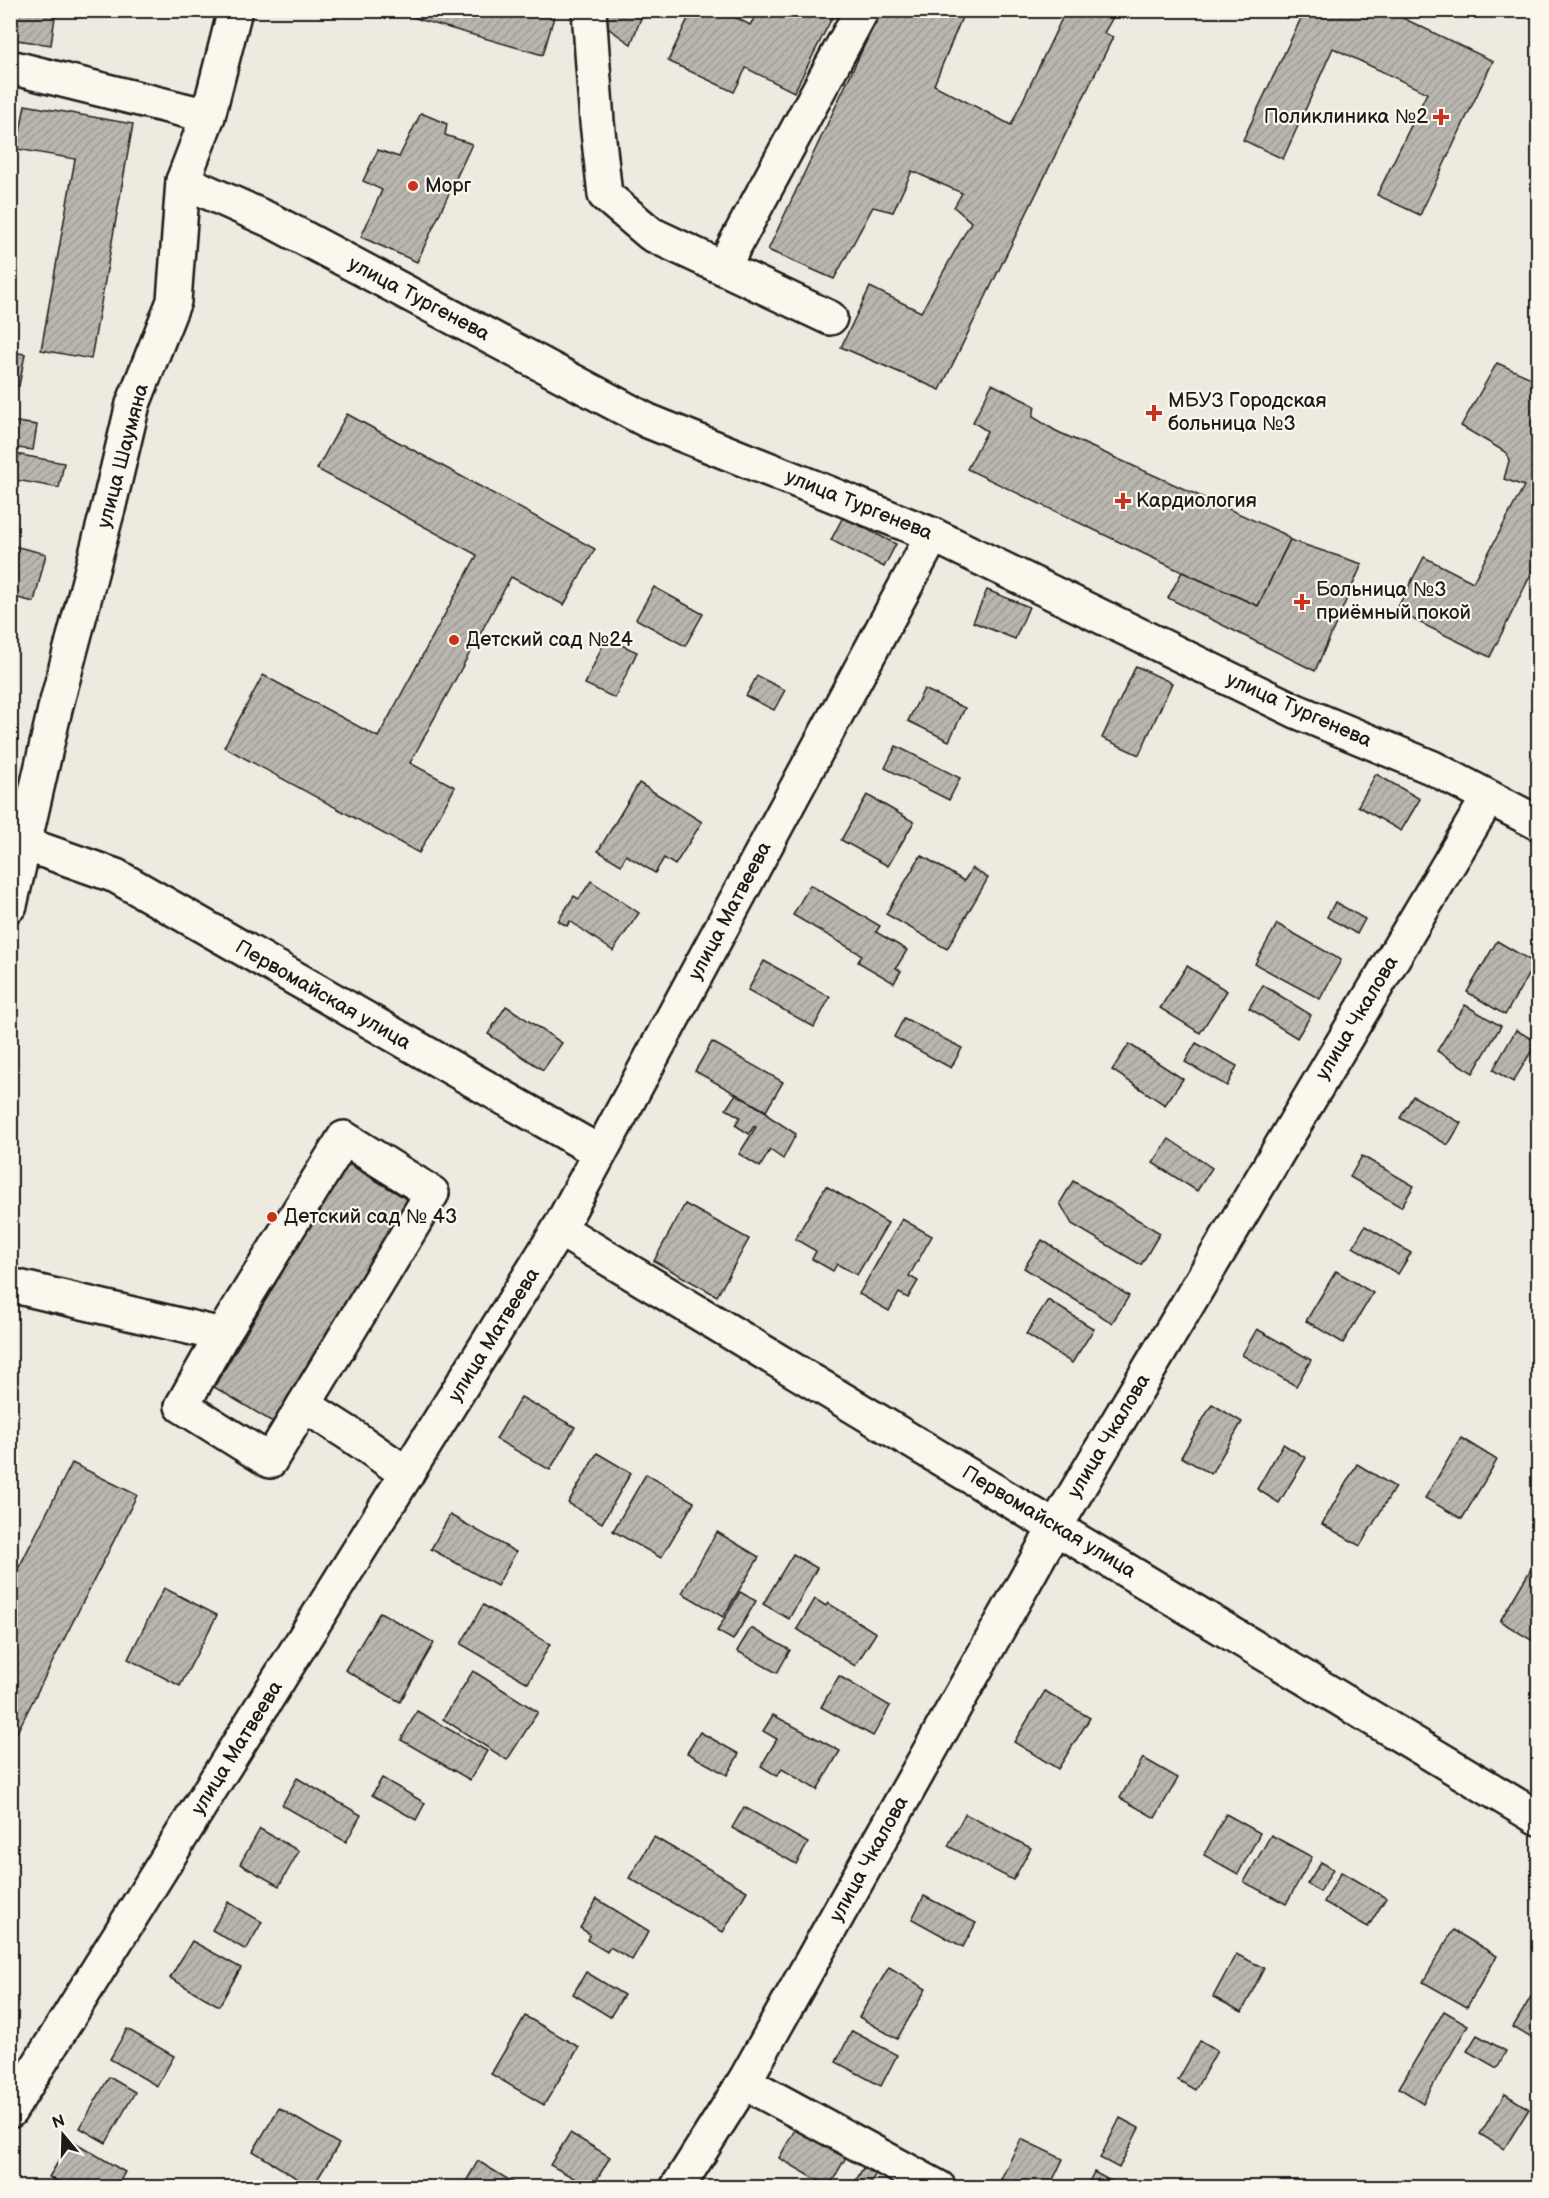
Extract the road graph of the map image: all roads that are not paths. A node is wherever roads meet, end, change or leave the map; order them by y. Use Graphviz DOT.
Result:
graph roads {
  1 [pos="236,10"];
  2 [pos="590,10"];
  3 [pos="862,10"];
  4 [pos="10,67"];
  5 [pos="208,116"];
  6 [pos="183,181"];
  7 [pos="723,267"];
  8 [pos="830,318"];
  9 [pos="933,534"];
  10 [pos="1488,798"];
  11 [pos="1539,823"];
  12 [pos="42,850"];
  13 [pos="10,905"];
  14 [pos="599,1152"];
  15 [pos="559,1229"];
  16 [pos="10,1285"];
  17 [pos="222,1335"];
  18 [pos="304,1405"];
  19 [pos="407,1474"];
  20 [pos="1056,1526"];
  21 [pos="1539,1818"];
  22 [pos="744,2082"];
  23 [pos="10,2111"];
  24 [pos="677,2187"];
  25 [pos="939,2187"];
  1 -- 5 [label="street, улица Шаумяна"];
  2 -- 7 [label="street"];
  3 -- 7 [label="street"];
  4 -- 5 [label="street"];
  5 -- 6 [label="street, улица Шаумяна"];
  6 -- 9 [label="street, улица Тургенева"];
  6 -- 13 [label="street, улица Шаумяна"];
  7 -- 8 [label="street"];
  9 -- 10 [label="street, улица Тургенева"];
  9 -- 14 [label="street, улица Матвеева"];
  10 -- 11 [label="street, улица Тургенева"];
  10 -- 20 [label="street, улица Чкалова"];
  12 -- 14 [label="street, Первомайская улица"];
  14 -- 15 [label="street, улица Матвеева"];
  15 -- 19 [label="street, улица Матвеева"];
  15 -- 20 [label="street, Первомайская улица"];
  16 -- 17 [label="street"];
  17 -- 18 [label="street"];
  17 -- 18 [label="street"];
  18 -- 19 [label="street"];
  19 -- 23 [label="street, улица Матвеева"];
  20 -- 21 [label="street, Первомайская улица"];
  20 -- 22 [label="street, улица Чкалова"];
  22 -- 24 [label="street, улица Чкалова"];
  22 -- 25 [label="street"];
}
